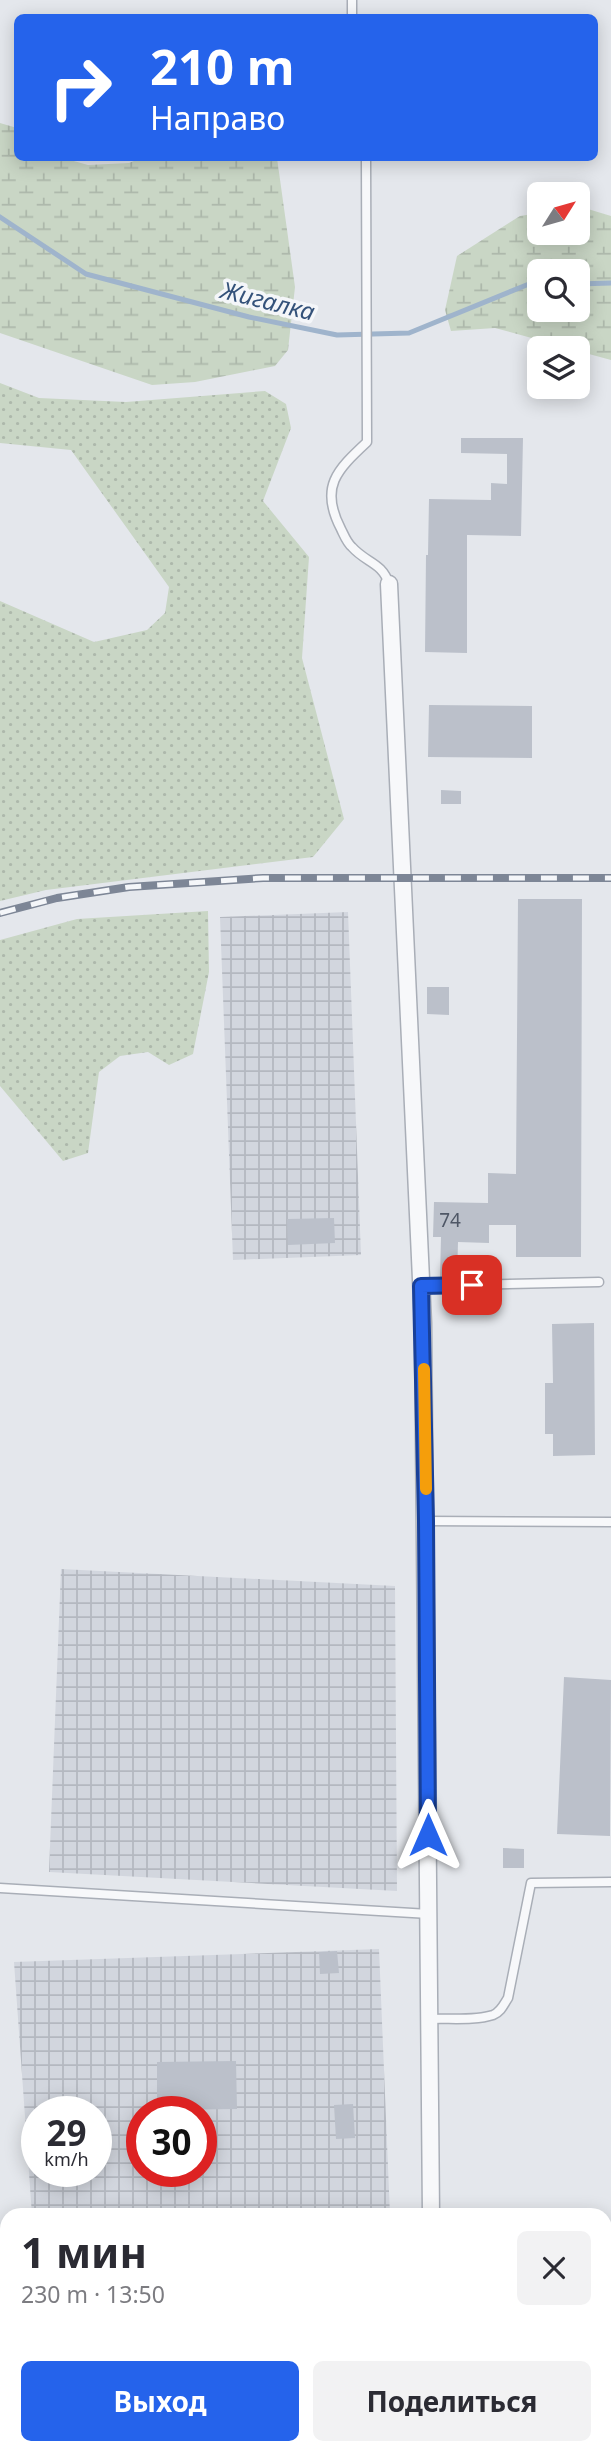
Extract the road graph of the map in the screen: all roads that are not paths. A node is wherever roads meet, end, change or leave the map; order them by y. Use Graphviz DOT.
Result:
graph roads {
  1 [pos="366,161"];
  2 [pos="389,584"];
  3 [pos="599,1282"];
  4 [pos="421,1286"];
  5 [pos="426,1521"];
  6 [pos="611,1522"];
  7 [pos="611,1882"];
  8 [pos="0,1888"];
  9 [pos="429,1914"];
  10 [pos="429,2019"];
  11 [pos="431,2208"];
  1 -- 2 [label="lane"];
  2 -- 4 [label="street"];
  3 -- 4 [label="lane"];
  4 -- 5 [label="street"];
  5 -- 6 [label="lane"];
  5 -- 9 [label="street"];
  7 -- 10 [label="lane"];
  8 -- 9 [label="lane"];
  9 -- 10 [label="street"];
  10 -- 11 [label="street"];
}
